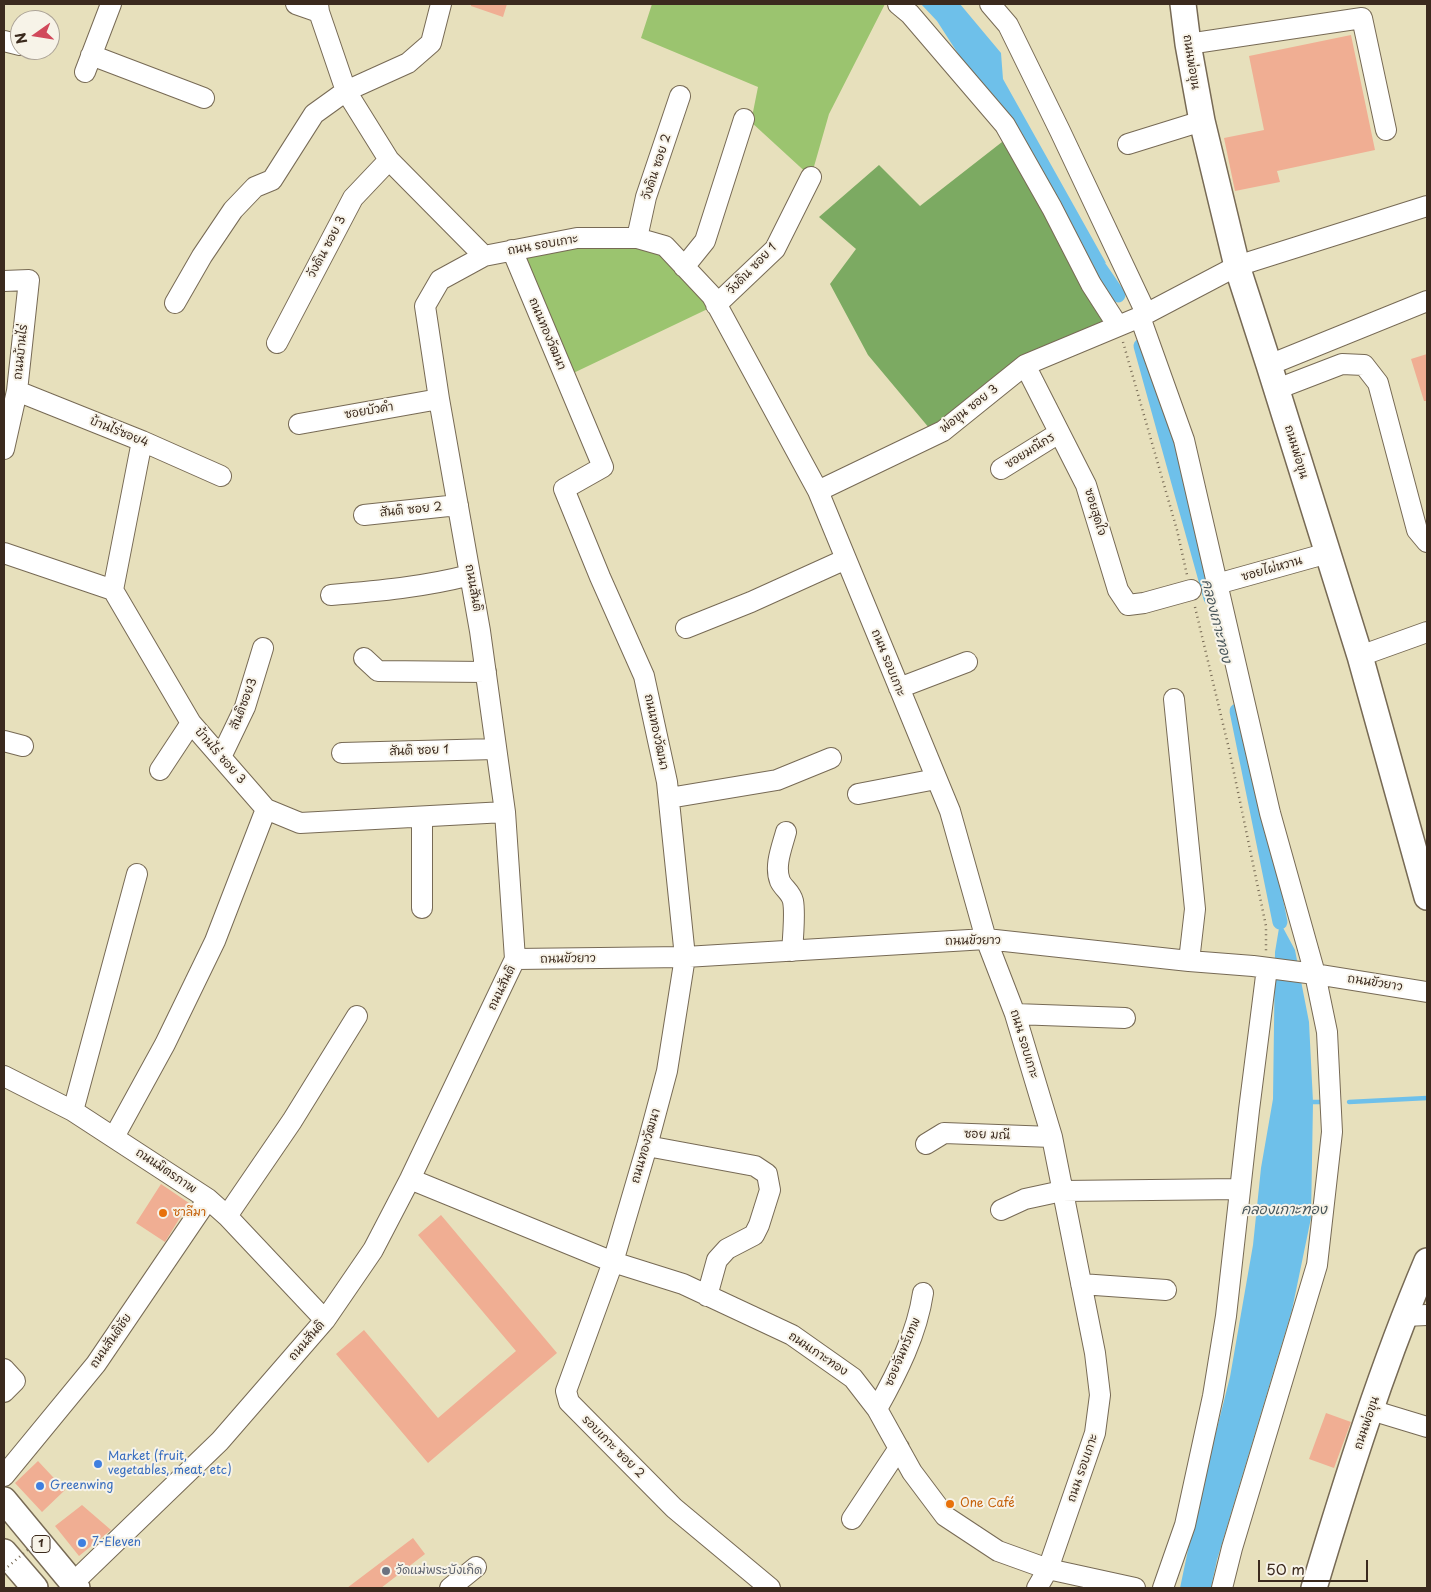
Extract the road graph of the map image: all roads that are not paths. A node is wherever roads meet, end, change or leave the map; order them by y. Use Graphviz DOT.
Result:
graph roads {
  1 [pos="111,4"];
  2 [pos="296,4"];
  3 [pos="441,4"];
  4 [pos="898,4"];
  5 [pos="990,4"];
  6 [pos="1183,4"];
  7 [pos="318,8"];
  8 [pos="1188,44"];
  9 [pos="346,91"];
  10 [pos="680,96"];
  11 [pos="204,98"];
  12 [pos="744,119"];
  13 [pos="1202,122"];
  14 [pos="1386,130"];
  15 [pos="1128,144"];
  16 [pos="389,160"];
  17 [pos="811,177"];
  18 [pos="1427,206"];
  19 [pos="637,238"];
  20 [pos="512,250"];
  21 [pos="484,256"];
  22 [pos="1237,266"];
  23 [pos="684,267"];
  24 [pos="4,281"];
  25 [pos="1427,301"];
  26 [pos="175,303"];
  27 [pos="716,305"];
  28 [pos="1143,315"];
  29 [pos="1118,326"];
  30 [pos="277,343"];
  31 [pos="1024,365"];
  32 [pos="1269,365"];
  33 [pos="1277,389"];
  34 [pos="17,391"];
  35 [pos="439,399"];
  36 [pos="298,424"];
  37 [pos="1059,433"];
  38 [pos="142,441"];
  39 [pos="4,449"];
  40 [pos="1001,469"];
  41 [pos="221,476"];
  42 [pos="818,490"];
  43 [pos="458,505"];
  44 [pos="364,514"];
  45 [pos="1427,542"];
  46 [pos="4,553"];
  47 [pos="1328,553"];
  48 [pos="846,559"];
  49 [pos="470,575"];
  50 [pos="1217,584"];
  51 [pos="113,590"];
  52 [pos="1191,590"];
  53 [pos="331,594"];
  54 [pos="686,628"];
  55 [pos="1427,632"];
  56 [pos="263,648"];
  57 [pos="1360,656"];
  58 [pos="364,658"];
  59 [pos="967,662"];
  60 [pos="486,672"];
  61 [pos="899,688"];
  62 [pos="1174,699"];
  63 [pos="191,723"];
  64 [pos="496,749"];
  65 [pos="342,753"];
  66 [pos="221,757"];
  67 [pos="831,758"];
  68 [pos="160,770"];
  69 [pos="936,779"];
  70 [pos="858,794"];
  71 [pos="669,798"];
  72 [pos="266,809"];
  73 [pos="505,812"];
  74 [pos="422,818"];
  75 [pos="786,832"];
  76 [pos="137,874"];
  77 [pos="1427,897"];
  78 [pos="422,908"];
  79 [pos="986,939"];
  80 [pos="792,951"];
  81 [pos="685,958"];
  82 [pos="516,959"];
  83 [pos="1190,961"];
  84 [pos="1267,968"];
  85 [pos="1315,974"];
  86 [pos="1427,992"];
  87 [pos="1015,1014"];
  88 [pos="357,1016"];
  89 [pos="1125,1018"];
  90 [pos="4,1076"];
  91 [pos="72,1111"];
  92 [pos="114,1137"];
  93 [pos="1052,1137"];
  94 [pos="926,1144"];
  95 [pos="647,1146"];
  96 [pos="410,1179"];
  97 [pos="1240,1189"];
  98 [pos="1062,1191"];
  99 [pos="208,1199"];
  100 [pos="1001,1210"];
  101 [pos="227,1216"];
  102 [pos="1427,1261"];
  103 [pos="613,1262"];
  104 [pos="1081,1284"];
  105 [pos="1166,1290"];
  106 [pos="923,1293"];
  107 [pos="707,1296"];
  108 [pos="1415,1316"];
  109 [pos="325,1320"];
  110 [pos="4,1369"];
  111 [pos="4,1392"];
  112 [pos="877,1409"];
  113 [pos="1371,1410"];
  114 [pos="1427,1427"];
  115 [pos="899,1448"];
  116 [pos="4,1476"];
  117 [pos="4,1500"];
  118 [pos="852,1519"];
  119 [pos="4,1552"];
  120 [pos="476,1567"];
  121 [pos="1048,1569"];
  122 [pos="75,1586"];
  123 [pos="35,1588"];
  124 [pos="450,1588"];
  125 [pos="770,1588"];
  126 [pos="1038,1588"];
  127 [pos="1135,1588"];
  128 [pos="1163,1588"];
  129 [pos="1222,1588"];
  130 [pos="1314,1588"];
  1 -- 11 [label="street"];
  2 -- 7 [label="street"];
  3 -- 9 [label="street"];
  4 -- 29 [label="street"];
  5 -- 28 [label="street"];
  6 -- 8 [label="main road, ถนนพ่อขุน"];
  7 -- 9 [label="street"];
  8 -- 13 [label="main road, ถนนพ่อขุน"];
  8 -- 14 [label="street"];
  9 -- 16 [label="street"];
  9 -- 26 [label="street"];
  10 -- 19 [label="street, วังดิน ซอย 2"];
  12 -- 23 [label="street"];
  13 -- 15 [label="street"];
  13 -- 22 [label="main road, ถนนพ่อขุน"];
  16 -- 21 [label="street"];
  16 -- 30 [label="street, วังดิน ซอย 3"];
  17 -- 27 [label="street, วังดิน ซอย 1"];
  18 -- 22 [label="street"];
  19 -- 20 [label="street, ถนน รอบเกาะ"];
  19 -- 23 [label="street, ถนน รอบเกาะ"];
  20 -- 21 [label="street, ถนน รอบเกาะ"];
  20 -- 71 [label="street, ถนนทองวัฒนา"];
  21 -- 35 [label="street, ถนนสันติ"];
  22 -- 28 [label="street"];
  22 -- 32 [label="main road, ถนนพ่อขุน"];
  23 -- 27 [label="street, ถนน รอบเกาะ"];
  24 -- 34 [label="street, ถนนบ้านไร่"];
  25 -- 32 [label="street"];
  27 -- 42 [label="street, ถนน รอบเกาะ"];
  28 -- 29 [label="street, พ่อขุน ซอย 3"];
  28 -- 50 [label="street"];
  29 -- 31 [label="street, พ่อขุน ซอย 3"];
  31 -- 37 [label="street, ซอยสุดใจ"];
  31 -- 42 [label="street, พ่อขุน ซอย 3"];
  32 -- 33 [label="main road, ถนนพ่อขุน"];
  33 -- 45 [label="street"];
  33 -- 47 [label="main road, ถนนพ่อขุน"];
  34 -- 38 [label="street, บ้านไร่ซอย4"];
  34 -- 39 [label="street, ถนนบ้านไร่"];
  35 -- 36 [label="street, ซอยบัวคำ"];
  35 -- 43 [label="street, ถนนสันติ"];
  37 -- 40 [label="street, ซอยมณีกร"];
  37 -- 52 [label="street, ซอยสุดใจ"];
  38 -- 41 [label="street, บ้านไร่ซอย4"];
  38 -- 51 [label="street"];
  42 -- 48 [label="street, ถนน รอบเกาะ"];
  43 -- 44 [label="street, สันติ ซอย 2"];
  43 -- 49 [label="street, ถนนสันติ"];
  46 -- 51 [label="street"];
  47 -- 50 [label="street, ซอยไผ่หวาน"];
  47 -- 57 [label="main road, ถนนพ่อขุน"];
  48 -- 54 [label="street"];
  48 -- 61 [label="street, ถนน รอบเกาะ"];
  49 -- 53 [label="street"];
  49 -- 60 [label="street, ถนนสันติ"];
  50 -- 85 [label="street"];
  51 -- 63 [label="street, บ้านไร่ ซอย 3"];
  55 -- 57 [label="street"];
  56 -- 66 [label="street, สันติซอย3"];
  57 -- 77 [label="main road, ถนนพ่อขุน"];
  58 -- 60 [label="street"];
  59 -- 61 [label="street"];
  60 -- 64 [label="street, ถนนสันติ"];
  61 -- 69 [label="street, ถนน รอบเกาะ"];
  62 -- 83 [label="street"];
  63 -- 66 [label="street, บ้านไร่ ซอย 3"];
  63 -- 68 [label="street"];
  64 -- 65 [label="street, สันติ ซอย 1"];
  64 -- 73 [label="street, ถนนสันติ"];
  66 -- 72 [label="street, บ้านไร่ ซอย 3"];
  67 -- 71 [label="street"];
  69 -- 70 [label="street"];
  69 -- 79 [label="street, ถนน รอบเกาะ"];
  71 -- 81 [label="street, ถนนทองวัฒนา"];
  72 -- 74 [label="street, บ้านไร่ ซอย 3"];
  72 -- 92 [label="street"];
  73 -- 74 [label="street, บ้านไร่ ซอย 3"];
  73 -- 82 [label="street, ถนนสันติ"];
  74 -- 78 [label="street"];
  75 -- 80 [label="street"];
  76 -- 91 [label="street"];
  79 -- 80 [label="street, ถนนขัวยาว"];
  79 -- 83 [label="street, ถนนขัวยาว"];
  79 -- 87 [label="street, ถนน รอบเกาะ"];
  80 -- 81 [label="street, ถนนขัวยาว"];
  81 -- 82 [label="street, ถนนขัวยาว"];
  81 -- 95 [label="street, ถนนทองวัฒนา"];
  82 -- 96 [label="street, ถนนสันติ"];
  83 -- 84 [label="street, ถนนขัวยาว"];
  84 -- 85 [label="street, ถนนขัวยาว"];
  84 -- 97 [label="street"];
  85 -- 86 [label="street, ถนนขัวยาว"];
  85 -- 129 [label="street"];
  87 -- 89 [label="street"];
  87 -- 93 [label="street, ถนน รอบเกาะ"];
  88 -- 101 [label="street"];
  90 -- 91 [label="street, ถนนมิตรภาพ"];
  91 -- 92 [label="street, ถนนมิตรภาพ"];
  92 -- 99 [label="street, ถนนมิตรภาพ"];
  93 -- 94 [label="street, ซอย มณี"];
  93 -- 98 [label="street, ถนน รอบเกาะ"];
  95 -- 103 [label="street, ถนนทองวัฒนา"];
  95 -- 107 [label="street"];
  96 -- 103 [label="street, ถนนเกาะทอง"];
  96 -- 109 [label="street, ถนนสันติ"];
  97 -- 98 [label="street"];
  97 -- 128 [label="street"];
  98 -- 100 [label="street"];
  98 -- 104 [label="street, ถนน รอบเกาะ"];
  99 -- 101 [label="street, ถนนมิตรภาพ"];
  99 -- 116 [label="street, ถนนสันติชัย"];
  101 -- 109 [label="street, ถนนมิตรภาพ"];
  102 -- 108 [label="main road, ถนนพ่อขุน"];
  103 -- 107 [label="street, ถนนเกาะทอง"];
  103 -- 125 [label="street, รอบเกาะ ซอย 2"];
  104 -- 105 [label="street"];
  104 -- 121 [label="street, ถนน รอบเกาะ"];
  106 -- 112 [label="street, ซอยจันทร์เทพ"];
  107 -- 112 [label="street, ถนนเกาะทอง"];
  108 -- 113 [label="main road, ถนนพ่อขุน"];
  109 -- 122 [label="street, ถนนสันติ"];
  110 -- 111 [label="street"];
  112 -- 115 [label="street, ถนนเกาะทอง"];
  113 -- 114 [label="street"];
  113 -- 130 [label="main road, ถนนพ่อขุน"];
  115 -- 118 [label="street"];
  115 -- 121 [label="street, ถนนเกาะทอง"];
  117 -- 122 [label="main road, 1"];
  119 -- 123 [label="main road"];
  120 -- 124 [label="street"];
  121 -- 126 [label="street, ถนน รอบเกาะ"];
  121 -- 127 [label="street, ถนนเกาะทอง"];
}
